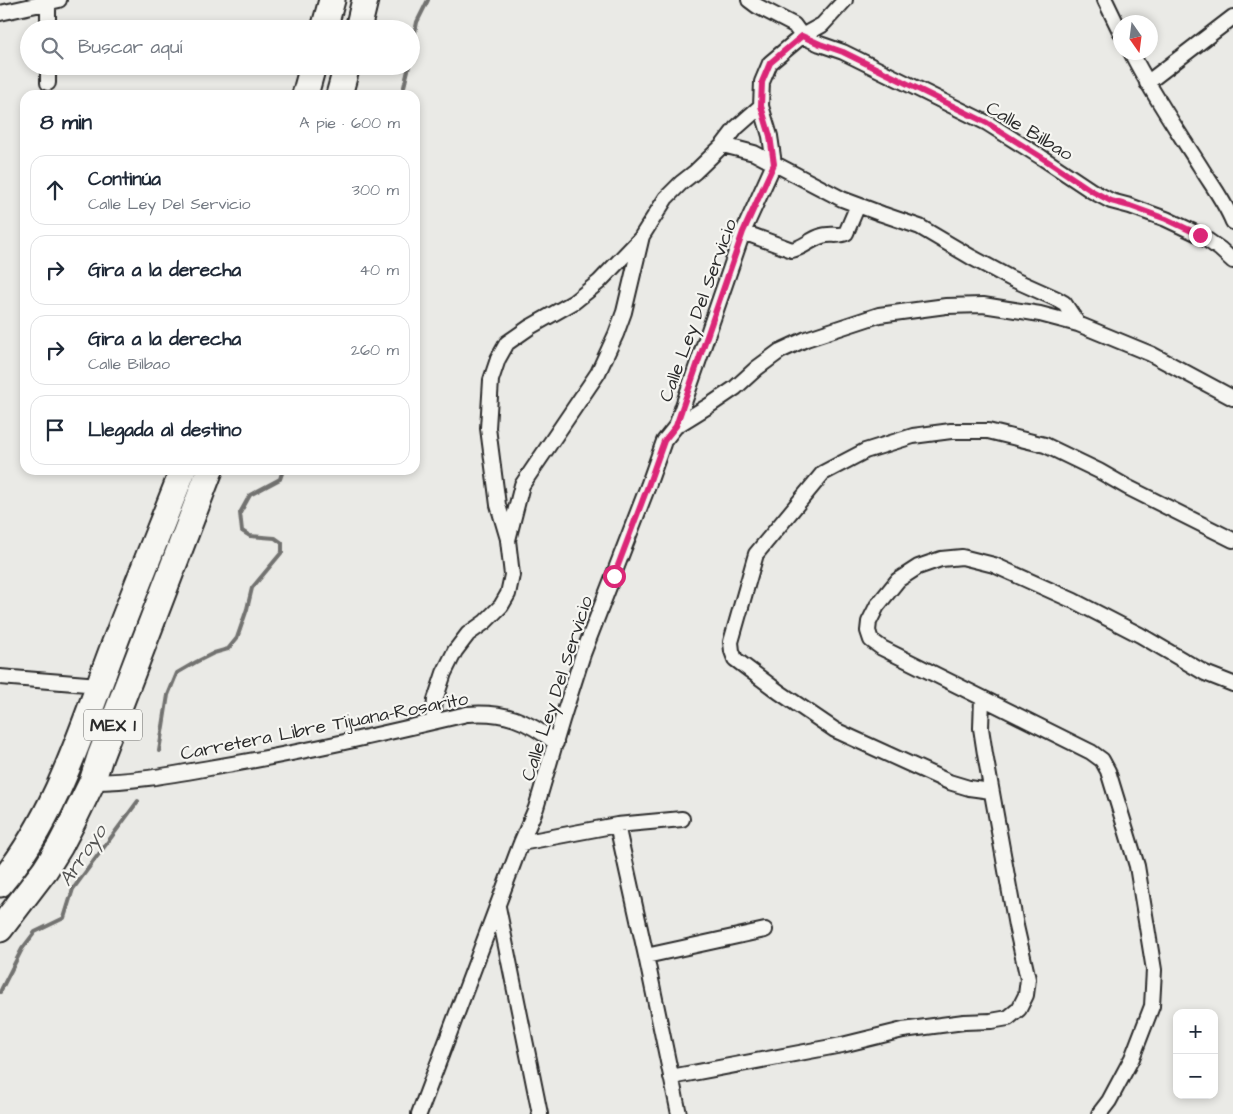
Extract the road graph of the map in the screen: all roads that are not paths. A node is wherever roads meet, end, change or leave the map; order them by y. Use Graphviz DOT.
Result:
graph roads {
  1 [pos="332,0"];
  2 [pos="366,0"];
  3 [pos="750,0"];
  4 [pos="845,0"];
  5 [pos="1105,0"];
  6 [pos="54,1"];
  7 [pos="0,13"];
  8 [pos="1113,17"];
  9 [pos="1233,17"];
  10 [pos="50,20"];
  11 [pos="326,20"];
  12 [pos="360,20"];
  13 [pos="802,36"];
  14 [pos="1135,60"];
  15 [pos="48,75"];
  16 [pos="311,75"];
  17 [pos="345,75"];
  18 [pos="48,83"];
  19 [pos="1147,83"];
  20 [pos="306,90"];
  21 [pos="340,90"];
  22 [pos="761,106"];
  23 [pos="723,145"];
  24 [pos="774,164"];
  25 [pos="858,205"];
  26 [pos="1233,222"];
  27 [pos="743,232"];
  28 [pos="642,236"];
  29 [pos="1233,261"];
  30 [pos="1078,324"];
  31 [pos="1233,398"];
  32 [pos="676,426"];
  33 [pos="181,475"];
  34 [pos="208,475"];
  35 [pos="508,540"];
  36 [pos="1233,540"];
  37 [pos="0,677"];
  38 [pos="1233,684"];
  39 [pos="99,685"];
  40 [pos="982,698"];
  41 [pos="433,722"];
  42 [pos="556,743"];
  43 [pos="92,782"];
  44 [pos="992,791"];
  45 [pos="682,819"];
  46 [pos="618,824"];
  47 [pos="521,843"];
  48 [pos="0,884"];
  49 [pos="498,906"];
  50 [pos="0,929"];
  51 [pos="765,930"];
  52 [pos="646,956"];
  53 [pos="671,1078"];
  54 [pos="419,1114"];
  55 [pos="540,1114"];
  56 [pos="679,1114"];
  57 [pos="1100,1114"];
  1 -- 11 [label="highway"];
  2 -- 12 [label="highway"];
  3 -- 13 [label="street, Calle Bilbao"];
  4 -- 13 [label="street"];
  5 -- 8 [label="street"];
  6 -- 7 [label="street"];
  6 -- 10 [label="street"];
  9 -- 19 [label="street"];
  13 -- 22 [label="street"];
  13 -- 29 [label="street, Calle Bilbao"];
  14 -- 19 [label="street"];
  15 -- 18 [label="street"];
  16 -- 20 [label="highway"];
  17 -- 21 [label="highway"];
  19 -- 26 [label="street"];
  22 -- 23 [label="street"];
  22 -- 24 [label="street"];
  23 -- 24 [label="street"];
  23 -- 28 [label="street"];
  24 -- 25 [label="street"];
  24 -- 27 [label="street, Calle Ley Del Servicio"];
  25 -- 27 [label="street"];
  25 -- 30 [label="street"];
  27 -- 32 [label="street, Calle Ley Del Servicio"];
  28 -- 35 [label="street"];
  28 -- 35 [label="street"];
  30 -- 31 [label="street"];
  30 -- 32 [label="street"];
  32 -- 42 [label="street, Calle Ley Del Servicio"];
  33 -- 39 [label="highway, MEX 1"];
  34 -- 43 [label="highway, MEX 1"];
  35 -- 41 [label="street"];
  36 -- 44 [label="street"];
  37 -- 39 [label="street"];
  38 -- 40 [label="street"];
  39 -- 48 [label="highway, MEX 1"];
  40 -- 44 [label="street"];
  40 -- 57 [label="street"];
  41 -- 42 [label="street, Carretera Libre Tijuana-Rosarito"];
  41 -- 43 [label="street, Carretera Libre Tijuana-Rosarito"];
  42 -- 47 [label="street, Calle Ley Del Servicio"];
  43 -- 50 [label="highway, MEX 1"];
  44 -- 53 [label="street"];
  45 -- 46 [label="street"];
  46 -- 47 [label="street"];
  46 -- 52 [label="street"];
  47 -- 49 [label="street, Calle Ley Del Servicio"];
  49 -- 54 [label="street, Calle Ley Del Servicio"];
  49 -- 55 [label="street"];
  51 -- 52 [label="street"];
  52 -- 53 [label="street"];
  53 -- 56 [label="street"];
}
